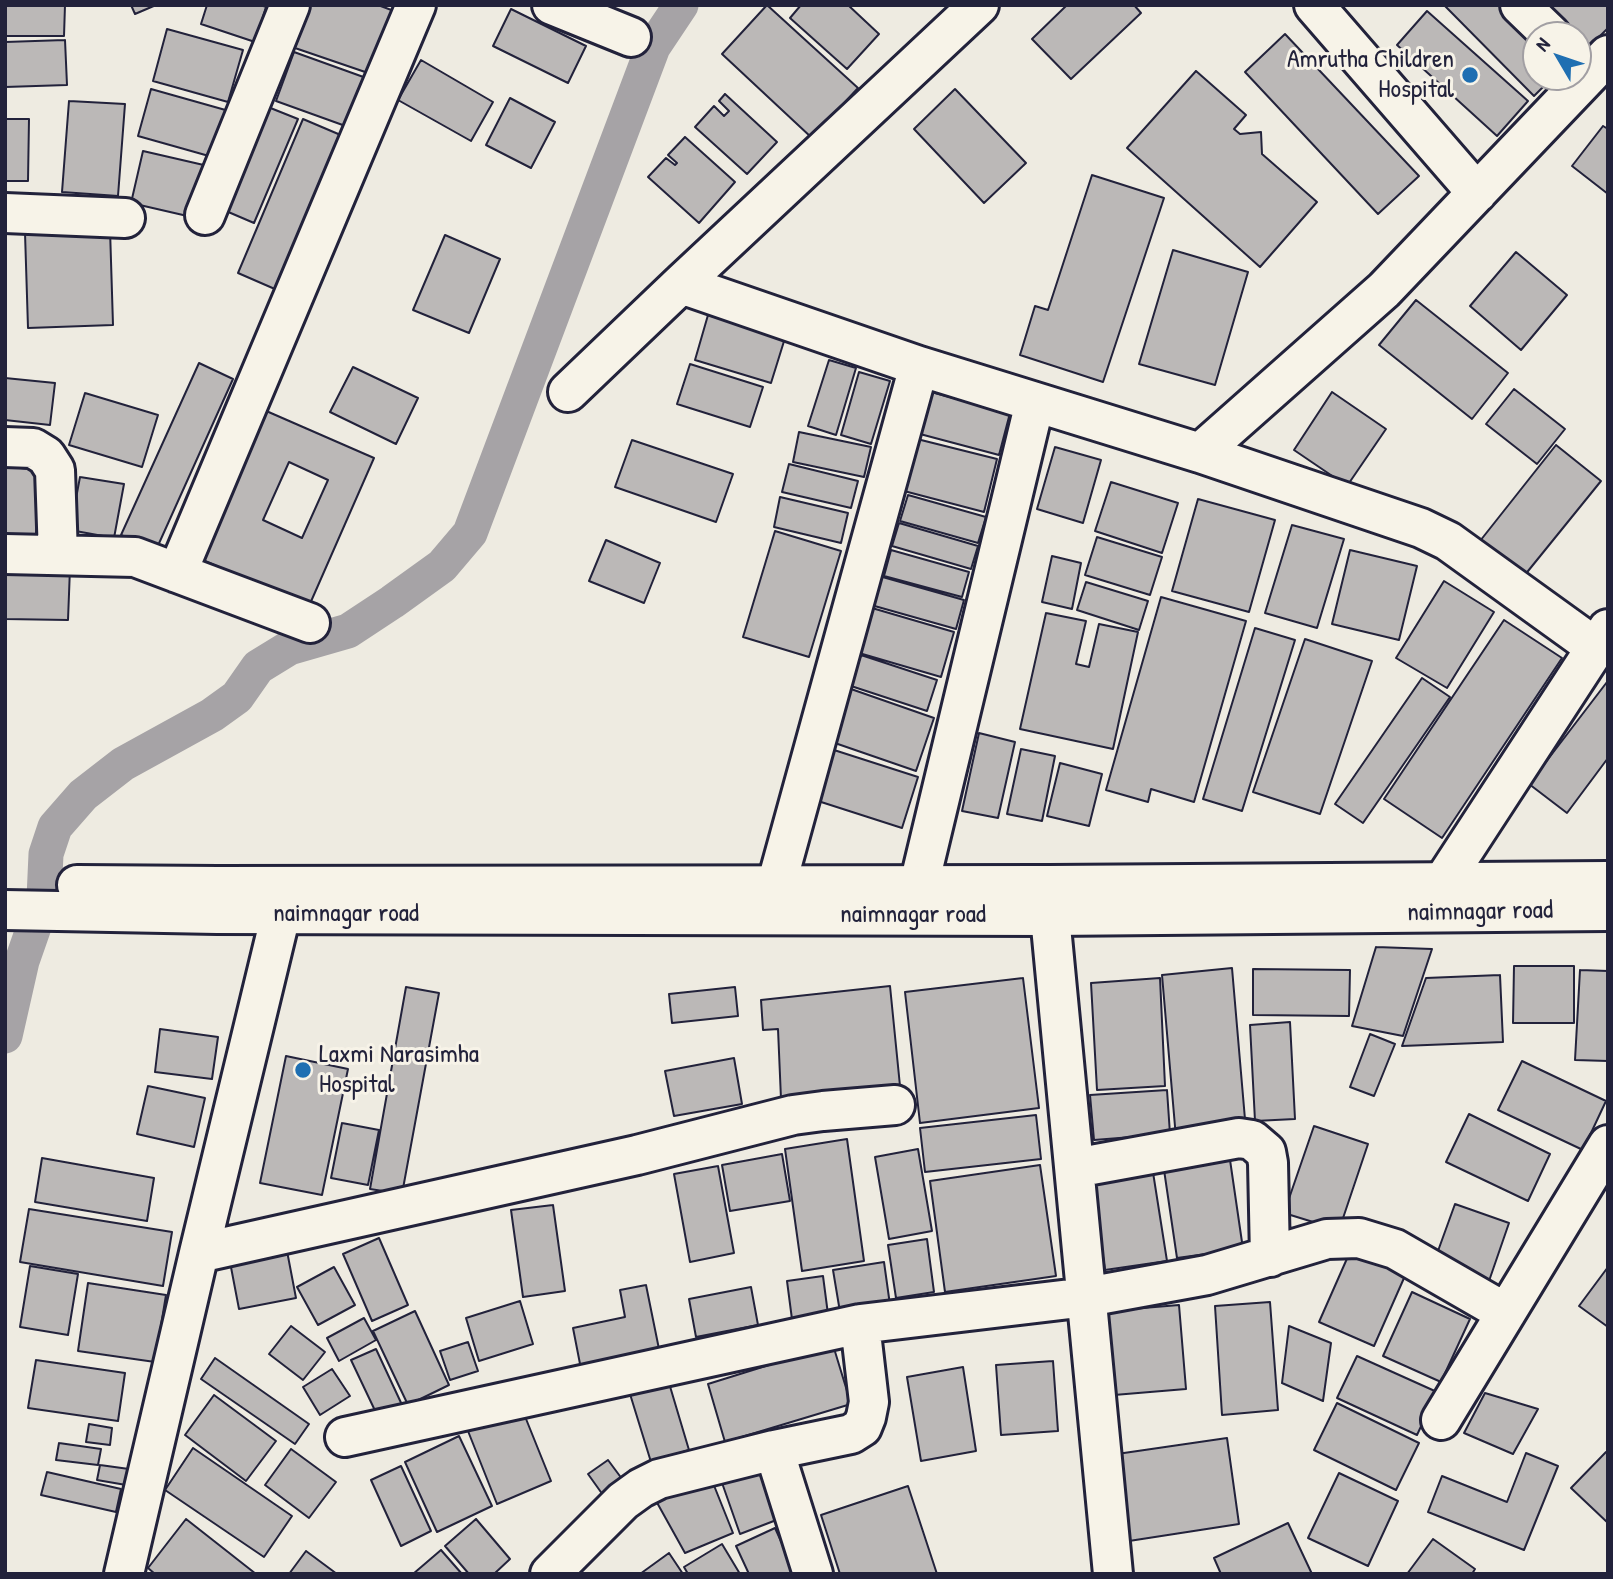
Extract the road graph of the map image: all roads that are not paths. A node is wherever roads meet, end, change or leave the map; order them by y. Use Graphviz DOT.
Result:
graph roads {
  1 [pos="290,5"];
  2 [pos="415,5"];
  3 [pos="552,5"];
  4 [pos="979,5"];
  5 [pos="1314,5"];
  6 [pos="1520,5"];
  7 [pos="1537,21"];
  8 [pos="631,37"];
  9 [pos="1596,70"];
  10 [pos="1477,192"];
  11 [pos="5,214"];
  12 [pos="205,215"];
  13 [pos="125,218"];
  14 [pos="681,284"];
  15 [pos="919,366"];
  16 [pos="568,392"];
  17 [pos="1035,402"];
  18 [pos="5,447"];
  19 [pos="1200,453"];
  20 [pos="5,554"];
  21 [pos="58,555"];
  22 [pos="177,573"];
  23 [pos="310,624"];
  24 [pos="1601,638"];
  25 [pos="1608,881"];
  26 [pos="1443,882"];
  27 [pos="5,884"];
  28 [pos="776,886"];
  29 [pos="919,886"];
  30 [pos="218,900"];
  31 [pos="5,910"];
  32 [pos="1608,911"];
  33 [pos="281,914"];
  34 [pos="1051,916"];
  35 [pos="895,1105"];
  36 [pos="1608,1145"];
  37 [pos="1075,1168"];
  38 [pos="199,1253"];
  39 [pos="1270,1257"];
  40 [pos="1087,1297"];
  41 [pos="1506,1313"];
  42 [pos="860,1324"];
  43 [pos="1441,1420"];
  44 [pos="345,1437"];
  45 [pos="774,1450"];
  46 [pos="124,1574"];
  47 [pos="550,1574"];
  48 [pos="813,1574"];
  49 [pos="1113,1574"];
  1 -- 12 [label="main road"];
  2 -- 22 [label="main road"];
  3 -- 8 [label="main road"];
  4 -- 14 [label="main road"];
  5 -- 10 [label="main road"];
  6 -- 7 [label="main road"];
  9 -- 10 [label="main road"];
  10 -- 19 [label="main road"];
  11 -- 13 [label="main road"];
  14 -- 15 [label="main road"];
  14 -- 16 [label="main road"];
  15 -- 17 [label="main road"];
  15 -- 28 [label="main road"];
  17 -- 19 [label="main road"];
  17 -- 29 [label="main road"];
  18 -- 21 [label="main road"];
  19 -- 24 [label="main road"];
  20 -- 21 [label="main road"];
  21 -- 22 [label="main road"];
  22 -- 23 [label="main road"];
  24 -- 26 [label="main road"];
  25 -- 26 [label="main road"];
  26 -- 29 [label="main road"];
  27 -- 30 [label="main road"];
  28 -- 29 [label="main road"];
  28 -- 30 [label="main road"];
  30 -- 31 [label="main road"];
  30 -- 33 [label="main road, naimnagar road"];
  32 -- 34 [label="main road, naimnagar road"];
  33 -- 34 [label="main road, naimnagar road"];
  33 -- 38 [label="main road"];
  34 -- 37 [label="main road"];
  35 -- 38 [label="main road"];
  36 -- 41 [label="main road"];
  37 -- 39 [label="main road"];
  37 -- 40 [label="main road"];
  38 -- 46 [label="main road"];
  39 -- 40 [label="main road"];
  39 -- 41 [label="main road"];
  40 -- 42 [label="main road"];
  40 -- 49 [label="main road"];
  41 -- 43 [label="main road"];
  42 -- 44 [label="main road"];
  42 -- 45 [label="main road"];
  45 -- 47 [label="main road"];
  45 -- 48 [label="main road"];
}
